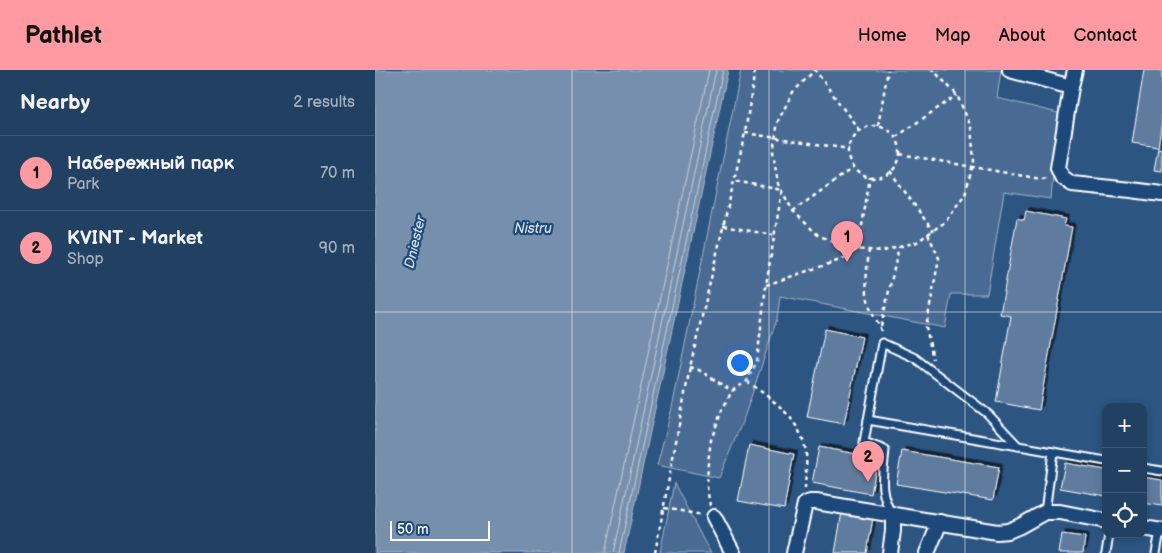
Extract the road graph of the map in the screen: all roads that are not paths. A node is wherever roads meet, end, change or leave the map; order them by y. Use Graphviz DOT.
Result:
graph roads {
  1 [pos="1010,70"];
  2 [pos="1075,70"];
  3 [pos="1071,87"];
  4 [pos="1162,194"];
  5 [pos="868,420"];
  6 [pos="1018,446"];
  7 [pos="1053,452"];
  8 [pos="1102,460"];
  9 [pos="1147,469"];
  10 [pos="1162,471"];
  11 [pos="1045,512"];
  12 [pos="893,514"];
  13 [pos="714,517"];
  14 [pos="1102,520"];
  15 [pos="940,522"];
  16 [pos="1147,529"];
  17 [pos="1161,531"];
  18 [pos="1108,538"];
  19 [pos="733,553"];
  20 [pos="794,553"];
  21 [pos="890,553"];
  22 [pos="927,553"];
  23 [pos="1106,553"];
  24 [pos="1156,553"];
  1 -- 3 [label="street"];
  2 -- 3 [label="street"];
  3 -- 4 [label="street"];
  5 -- 6 [label="lane"];
  5 -- 6 [label="lane"];
  5 -- 12 [label="lane"];
  6 -- 7 [label="lane"];
  7 -- 8 [label="lane"];
  7 -- 11 [label="lane"];
  9 -- 10 [label="lane"];
  11 -- 14 [label="street"];
  11 -- 15 [label="street"];
  12 -- 15 [label="street"];
  12 -- 20 [label="street"];
  12 -- 21 [label="street"];
  13 -- 19 [label="street"];
  15 -- 22 [label="street"];
  16 -- 17 [label="street"];
  17 -- 24 [label="lane"];
  18 -- 23 [label="lane"];
}
